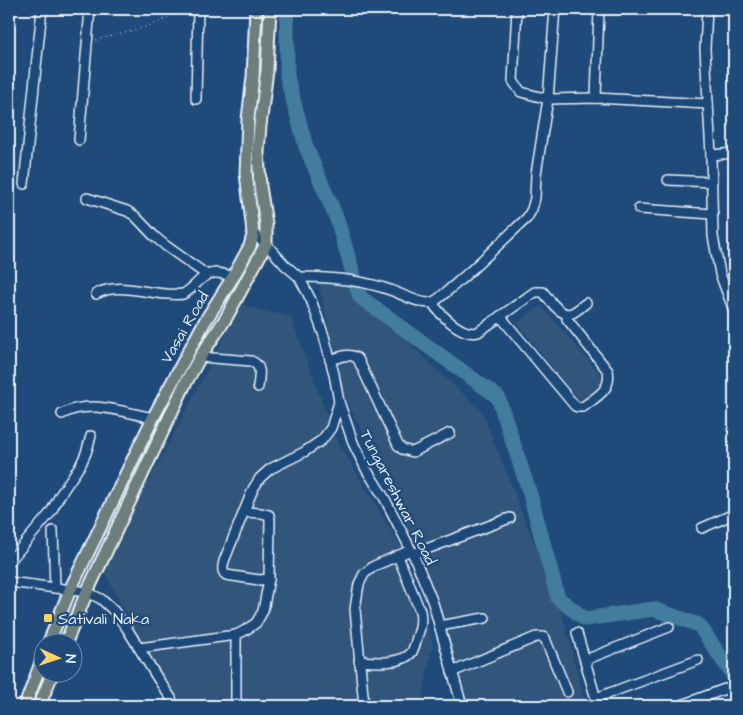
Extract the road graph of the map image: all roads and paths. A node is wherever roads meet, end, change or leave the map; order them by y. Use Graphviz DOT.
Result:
graph roads {
  1 [pos="42,9"];
  2 [pos="90,9"];
  3 [pos="178,9"];
  4 [pos="198,9"];
  5 [pos="256,9"];
  6 [pos="270,9"];
  7 [pos="517,9"];
  8 [pos="555,9"];
  9 [pos="599,9"];
  10 [pos="708,9"];
  11 [pos="88,42"];
  12 [pos="596,98"];
  13 [pos="196,99"];
  14 [pos="548,99"];
  15 [pos="708,104"];
  16 [pos="79,140"];
  17 [pos="734,153"];
  18 [pos="711,155"];
  19 [pos="668,180"];
  20 [pos="712,182"];
  21 [pos="24,184"];
  22 [pos="87,198"];
  23 [pos="638,210"];
  24 [pos="713,214"];
  25 [pos="253,234"];
  26 [pos="266,244"];
  27 [pos="207,275"];
  28 [pos="298,277"];
  29 [pos="233,278"];
  30 [pos="96,294"];
  31 [pos="432,302"];
  32 [pos="586,303"];
  33 [pos="734,311"];
  34 [pos="500,316"];
  35 [pos="567,319"];
  36 [pos="200,358"];
  37 [pos="330,360"];
  38 [pos="258,387"];
  39 [pos="339,402"];
  40 [pos="62,414"];
  41 [pos="153,418"];
  42 [pos="450,433"];
  43 [pos="91,436"];
  44 [pos="244,512"];
  45 [pos="734,514"];
  46 [pos="510,518"];
  47 [pos="702,528"];
  48 [pos="52,531"];
  49 [pos="412,552"];
  50 [pos="398,556"];
  51 [pos="9,562"];
  52 [pos="269,579"];
  53 [pos="9,582"];
  54 [pos="55,588"];
  55 [pos="70,590"];
  56 [pos="87,592"];
  57 [pos="485,618"];
  58 [pos="439,626"];
  59 [pos="669,627"];
  60 [pos="53,632"];
  61 [pos="70,632"];
  62 [pos="577,633"];
  63 [pos="236,635"];
  64 [pos="139,648"];
  65 [pos="585,660"];
  66 [pos="698,660"];
  67 [pos="359,661"];
  68 [pos="452,672"];
  69 [pos="34,682"];
  70 [pos="49,682"];
  71 [pos="725,689"];
  72 [pos="567,692"];
  73 [pos="597,702"];
  74 [pos="25,706"];
  75 [pos="39,706"];
  76 [pos="174,706"];
  77 [pos="236,706"];
  78 [pos="364,706"];
  79 [pos="462,706"];
  80 [pos="679,706"];
  1 -- 21 [label="street"];
  2 -- 11 [label="street"];
  3 -- 11 [label="path"];
  4 -- 13 [label="street"];
  5 -- 25 [label="main road, Vasai Road"];
  6 -- 26 [label="main road"];
  7 -- 14 [label="street"];
  8 -- 14 [label="street"];
  9 -- 12 [label="street"];
  10 -- 15 [label="street"];
  11 -- 16 [label="street"];
  12 -- 14 [label="street"];
  12 -- 15 [label="street"];
  14 -- 31 [label="street"];
  15 -- 18 [label="street"];
  17 -- 18 [label="street"];
  18 -- 20 [label="street"];
  19 -- 20 [label="street"];
  20 -- 24 [label="street"];
  22 -- 27 [label="street"];
  23 -- 24 [label="street"];
  24 -- 33 [label="street"];
  25 -- 26 [label="street, Tungareshwar Road"];
  25 -- 29 [label="main road, Vasai Road"];
  26 -- 28 [label="street, Tungareshwar Road"];
  26 -- 36 [label="main road, Vasai Road"];
  27 -- 29 [label="street"];
  27 -- 30 [label="street"];
  28 -- 31 [label="street"];
  28 -- 37 [label="street, Tungareshwar Road"];
  29 -- 41 [label="main road, Vasai Road"];
  31 -- 34 [label="street"];
  32 -- 34 [label="street"];
  34 -- 35 [label="street"];
  36 -- 38 [label="street"];
  36 -- 56 [label="main road, Vasai Road"];
  37 -- 39 [label="street, Tungareshwar Road"];
  37 -- 42 [label="street"];
  39 -- 44 [label="street"];
  39 -- 49 [label="street, Tungareshwar Road"];
  40 -- 41 [label="street"];
  41 -- 55 [label="main road, Vasai Road"];
  43 -- 51 [label="street"];
  44 -- 52 [label="street"];
  44 -- 52 [label="street"];
  45 -- 47 [label="street"];
  46 -- 49 [label="street"];
  48 -- 54 [label="street"];
  49 -- 50 [label="street"];
  49 -- 58 [label="street, Tungareshwar Road"];
  50 -- 67 [label="street"];
  50 -- 67 [label="street"];
  52 -- 63 [label="street"];
  53 -- 54 [label="street"];
  54 -- 55 [label="street"];
  55 -- 56 [label="street"];
  55 -- 60 [label="main road, Vasai Road"];
  56 -- 61 [label="main road, Vasai Road"];
  56 -- 64 [label="street"];
  57 -- 58 [label="street"];
  58 -- 68 [label="street, Tungareshwar Road"];
  59 -- 65 [label="street"];
  62 -- 65 [label="street"];
  63 -- 64 [label="street"];
  63 -- 77 [label="street"];
  64 -- 76 [label="street"];
  65 -- 73 [label="street"];
  66 -- 73 [label="street"];
  67 -- 78 [label="street"];
  68 -- 72 [label="street"];
  68 -- 79 [label="street, Tungareshwar Road"];
  69 -- 74 [label="main road"];
  70 -- 75 [label="main road"];
  71 -- 80 [label="street"];
}
